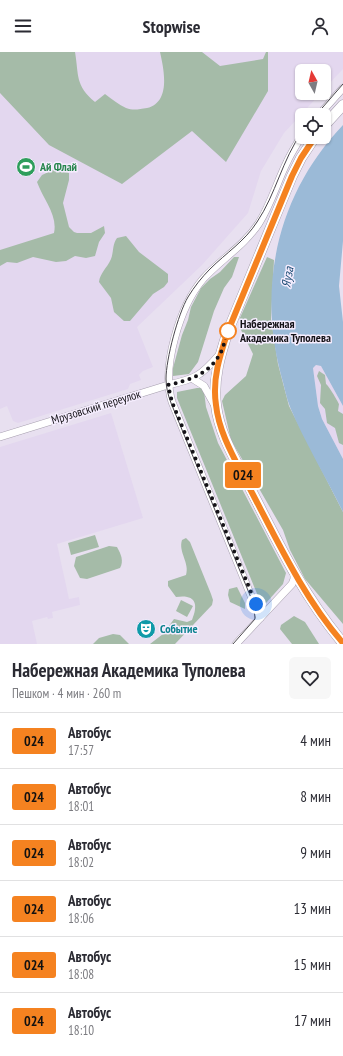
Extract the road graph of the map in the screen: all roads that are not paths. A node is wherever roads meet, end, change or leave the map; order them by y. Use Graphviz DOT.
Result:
graph roads {
  1 [pos="343,88"];
  2 [pos="343,105"];
  3 [pos="324,108"];
  4 [pos="331,118"];
  5 [pos="297,144"];
  6 [pos="310,144"];
  7 [pos="220,354"];
  8 [pos="193,379"];
  9 [pos="168,385"];
  10 [pos="216,407"];
  11 [pos="0,437"];
  12 [pos="294,572"];
  13 [pos="304,588"];
  14 [pos="283,594"];
  15 [pos="260,618"];
  16 [pos="343,643"];
  17 [pos="236,644"];
  1 -- 3 [label="street"];
  2 -- 4 [label="main road"];
  5 -- 9 [label="street"];
  6 -- 7 [label="main road"];
  7 -- 8 [label="street, Мрузовский переулок"];
  7 -- 10 [label="main road"];
  8 -- 9 [label="street, Мрузовский переулок"];
  8 -- 10 [label="street"];
  9 -- 11 [label="street, Мрузовский переулок"];
  9 -- 15 [label="street"];
  10 -- 12 [label="main road"];
  12 -- 13 [label="main road"];
  12 -- 14 [label="street"];
  13 -- 14 [label="street"];
  13 -- 16 [label="main road"];
  14 -- 15 [label="street"];
  15 -- 17 [label="street"];
}
